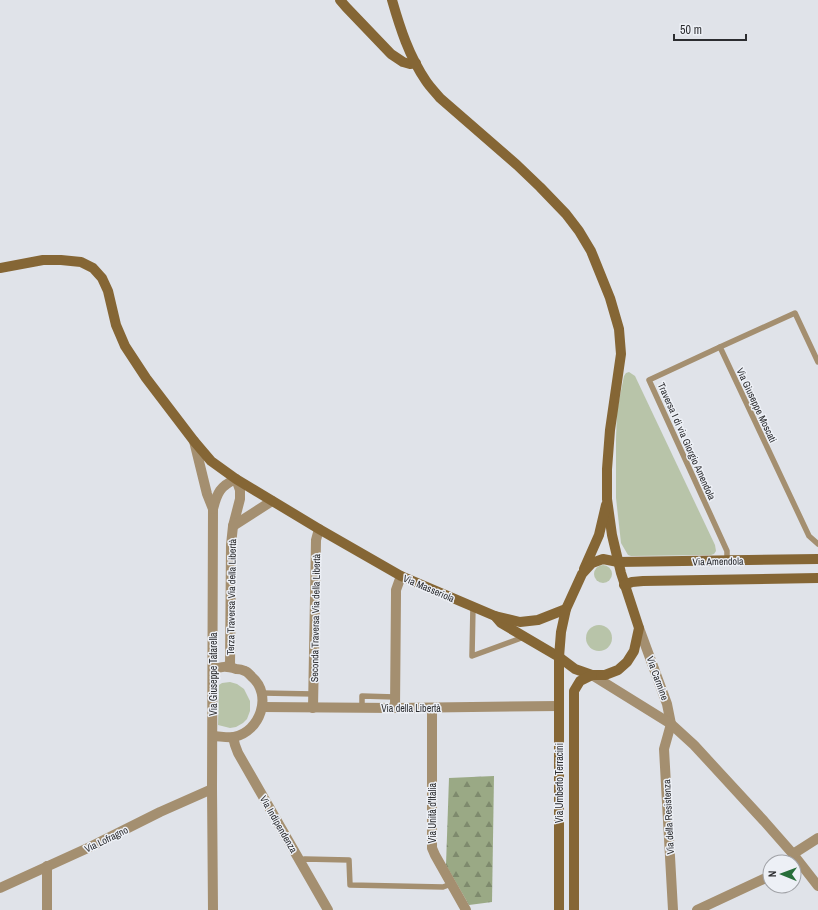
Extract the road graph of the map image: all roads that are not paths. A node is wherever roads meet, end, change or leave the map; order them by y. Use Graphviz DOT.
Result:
graph roads {
  1 [pos="340,0"];
  2 [pos="392,0"];
  3 [pos="416,63"];
  4 [pos="0,268"];
  5 [pos="720,346"];
  6 [pos="818,362"];
  7 [pos="194,441"];
  8 [pos="236,479"];
  9 [pos="607,499"];
  10 [pos="272,500"];
  11 [pos="213,509"];
  12 [pos="319,529"];
  13 [pos="232,531"];
  14 [pos="213,535"];
  15 [pos="818,544"];
  16 [pos="818,559"];
  17 [pos="727,560"];
  18 [pos="618,562"];
  19 [pos="582,574"];
  20 [pos="401,576"];
  21 [pos="818,578"];
  22 [pos="624,585"];
  23 [pos="473,606"];
  24 [pos="566,608"];
  25 [pos="495,616"];
  26 [pos="639,628"];
  27 [pos="524,637"];
  28 [pos="559,657"];
  29 [pos="230,667"];
  30 [pos="213,670"];
  31 [pos="592,675"];
  32 [pos="262,693"];
  33 [pos="314,694"];
  34 [pos="395,697"];
  35 [pos="559,706"];
  36 [pos="262,707"];
  37 [pos="314,708"];
  38 [pos="362,708"];
  39 [pos="395,708"];
  40 [pos="432,708"];
  41 [pos="671,724"];
  42 [pos="212,736"];
  43 [pos="233,737"];
  44 [pos="212,789"];
  45 [pos="818,838"];
  46 [pos="790,854"];
  47 [pos="801,854"];
  48 [pos="299,860"];
  49 [pos="47,866"];
  50 [pos="802,868"];
  51 [pos="762,880"];
  52 [pos="451,884"];
  53 [pos="818,886"];
  54 [pos="0,888"];
  55 [pos="47,910"];
  56 [pos="213,910"];
  57 [pos="328,910"];
  58 [pos="466,910"];
  59 [pos="559,910"];
  60 [pos="574,910"];
  61 [pos="673,910"];
  62 [pos="697,910"];
  1 -- 3 [label="street"];
  2 -- 3 [label="street"];
  3 -- 9 [label="street"];
  4 -- 7 [label="street, Via Masseriola"];
  5 -- 6 [label="lane"];
  5 -- 15 [label="lane, Via Giuseppe Moscati"];
  5 -- 17 [label="lane, Traversa I di via Giorgio Amendola"];
  7 -- 8 [label="street, Via Masseriola"];
  7 -- 11 [label="street, Via Giuseppe Tatarella"];
  8 -- 10 [label="street, Via Masseriola"];
  8 -- 11 [label="street"];
  8 -- 13 [label="street, Terza Traversa Via della Libertà"];
  9 -- 18 [label="street, Via Carmine"];
  9 -- 19 [label="street"];
  10 -- 12 [label="street, Via Masseriola"];
  10 -- 13 [label="street, Terza Traversa Via della Libertà"];
  11 -- 14 [label="street, Via Giuseppe Tatarella"];
  12 -- 20 [label="street, Via Masseriola"];
  12 -- 33 [label="street, Seconda Traversa Via della Libertà"];
  13 -- 14 [label="street"];
  13 -- 29 [label="street, Terza Traversa Via della Libertà"];
  14 -- 30 [label="street, Via Giuseppe Tatarella"];
  16 -- 17 [label="street, Via Amendola"];
  17 -- 18 [label="street, Via Amendola"];
  18 -- 19 [label="street"];
  18 -- 22 [label="street, Via Carmine"];
  19 -- 24 [label="street"];
  20 -- 23 [label="street, Via Masseriola"];
  20 -- 34 [label="street"];
  21 -- 22 [label="street, Via Amendola"];
  22 -- 26 [label="street, Via Carmine"];
  23 -- 25 [label="street, Via Masseriola"];
  23 -- 27 [label="lane"];
  24 -- 25 [label="street"];
  24 -- 28 [label="street"];
  25 -- 27 [label="street, Via Masseriola"];
  26 -- 31 [label="street"];
  26 -- 41 [label="street, Via Carmine"];
  27 -- 28 [label="street, Via Masseriola"];
  28 -- 31 [label="street, Via Masseriola"];
  28 -- 35 [label="street, Via Umberto Terracini"];
  29 -- 30 [label="street"];
  29 -- 32 [label="street"];
  30 -- 42 [label="street, Via Giuseppe Tatarella"];
  31 -- 41 [label="street, Via Masseriola"];
  31 -- 60 [label="street, Via Umberto Terracini"];
  32 -- 33 [label="lane"];
  32 -- 36 [label="street"];
  33 -- 37 [label="street, Seconda Traversa Via della Libertà"];
  34 -- 38 [label="lane"];
  34 -- 39 [label="street"];
  35 -- 40 [label="street, Via della Libertà"];
  35 -- 59 [label="street, Via Umberto Terracini"];
  36 -- 37 [label="street, Via della Libertà"];
  36 -- 43 [label="street"];
  37 -- 38 [label="street, Via della Libertà"];
  38 -- 39 [label="street, Via della Libertà"];
  39 -- 40 [label="street, Via della Libertà"];
  40 -- 52 [label="street, Via Unità d'Italia"];
  41 -- 46 [label="street"];
  41 -- 61 [label="street, Via della Resistenza"];
  42 -- 43 [label="street"];
  42 -- 44 [label="street, Via Giuseppe Tatarella"];
  43 -- 48 [label="street, Via Indipendenza"];
  44 -- 49 [label="street, Via Lofragno"];
  44 -- 56 [label="street, Via Giuseppe Tatarella"];
  45 -- 47 [label="street"];
  48 -- 52 [label="lane"];
  48 -- 57 [label="street, Via Indipendenza"];
  49 -- 54 [label="street, Via Lofragno"];
  49 -- 55 [label="street"];
  50 -- 53 [label="street"];
  51 -- 62 [label="street"];
  52 -- 58 [label="street, Via Unità d'Italia"];
}
